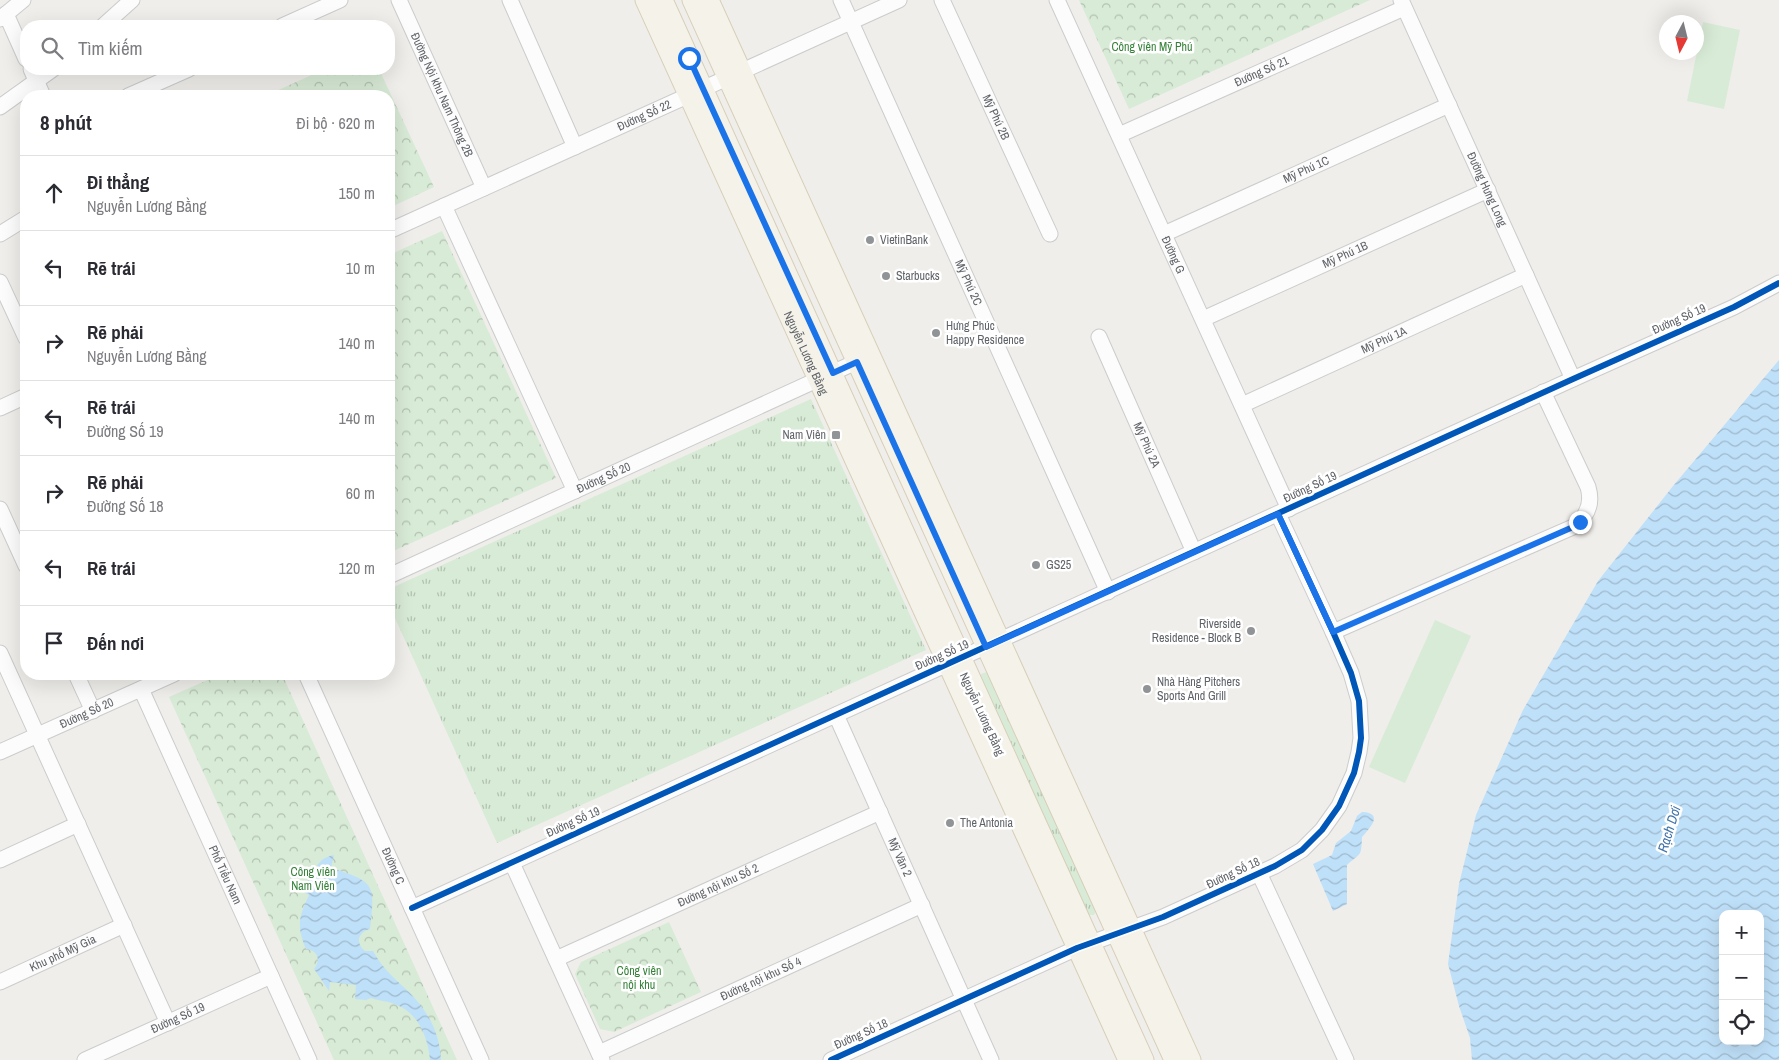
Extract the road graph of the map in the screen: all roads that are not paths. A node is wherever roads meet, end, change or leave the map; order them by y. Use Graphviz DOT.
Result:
graph roads {
  1 [pos="23,0"];
  2 [pos="132,0"];
  3 [pos="340,0"];
  4 [pos="399,0"];
  5 [pos="510,0"];
  6 [pos="645,0"];
  7 [pos="663,0"];
  8 [pos="692,0"];
  9 [pos="709,0"];
  10 [pos="841,0"];
  11 [pos="899,0"];
  12 [pos="942,0"];
  13 [pos="1058,0"];
  14 [pos="1403,4"];
  15 [pos="3,17"];
  16 [pos="110,20"];
  17 [pos="295,20"];
  18 [pos="851,22"];
  19 [pos="20,48"];
  20 [pos="34,75"];
  21 [pos="175,75"];
  22 [pos="734,75"];
  23 [pos="40,90"];
  24 [pos="142,90"];
  25 [pos="696,92"];
  26 [pos="1449,105"];
  27 [pos="0,107"];
  28 [pos="1119,136"];
  29 [pos="575,147"];
  30 [pos="484,188"];
  31 [pos="1488,190"];
  32 [pos="444,206"];
  33 [pos="20,222"];
  34 [pos="395,228"];
  35 [pos="0,234"];
  36 [pos="1050,234"];
  37 [pos="1164,234"];
  38 [pos="1526,275"];
  39 [pos="0,282"];
  40 [pos="1779,283"];
  41 [pos="1203,320"];
  42 [pos="20,325"];
  43 [pos="1099,337"];
  44 [pos="864,359"];
  45 [pos="826,376"];
  46 [pos="1572,379"];
  47 [pos="1543,392"];
  48 [pos="20,399"];
  49 [pos="1242,405"];
  50 [pos="0,408"];
  51 [pos="575,491"];
  52 [pos="0,509"];
  53 [pos="1283,511"];
  54 [pos="1194,552"];
  55 [pos="20,553"];
  56 [pos="395,573"];
  57 [pos="1108,592"];
  58 [pos="1333,632"];
  59 [pos="993,644"];
  60 [pos="0,653"];
  61 [pos="954,662"];
  62 [pos="79,680"];
  63 [pos="161,680"];
  64 [pos="309,680"];
  65 [pos="141,689"];
  66 [pos="93,711"];
  67 [pos="836,715"];
  68 [pos="38,735"];
  69 [pos="0,752"];
  70 [pos="880,812"];
  71 [pos="78,824"];
  72 [pos="0,860"];
  73 [pos="512,862"];
  74 [pos="1259,873"];
  75 [pos="922,905"];
  76 [pos="412,908"];
  77 [pos="124,925"];
  78 [pos="1124,931"];
  79 [pos="1085,946"];
  80 [pos="556,959"];
  81 [pos="271,976"];
  82 [pos="0,982"];
  83 [pos="964,1000"];
  84 [pos="168,1022"];
  85 [pos="601,1056"];
  86 [pos="85,1060"];
  87 [pos="309,1060"];
  88 [pos="481,1060"];
  89 [pos="830,1060"];
  90 [pos="991,1060"];
  91 [pos="1128,1060"];
  92 [pos="1144,1060"];
  93 [pos="1174,1060"];
  94 [pos="1191,1060"];
  95 [pos="1346,1060"];
  1 -- 15 [label="street"];
  2 -- 16 [label="street"];
  3 -- 17 [label="street"];
  4 -- 30 [label="street, Đường Nội khu Nam Thông 2B"];
  5 -- 29 [label="street"];
  6 -- 25 [label="main road, Nguyễn Lương Bằng"];
  7 -- 25 [label="main road, Nguyễn Lương Bằng"];
  8 -- 22 [label="main road"];
  9 -- 22 [label="main road"];
  10 -- 18 [label="street, Mỹ Phú 2C"];
  11 -- 18 [label="street, Đường Số 22"];
  12 -- 36 [label="street, Mỹ Phú 2B"];
  13 -- 28 [label="street, Đường G"];
  14 -- 26 [label="street, Đường Hưng Long"];
  14 -- 28 [label="street, Đường Số 21"];
  15 -- 19 [label="street"];
  18 -- 22 [label="street, Đường Số 22"];
  18 -- 57 [label="street, Mỹ Phú 2C"];
  20 -- 23 [label="street"];
  20 -- 27 [label="street"];
  21 -- 24 [label="street"];
  22 -- 25 [label="street, Đường Số 22"];
  22 -- 44 [label="main road"];
  25 -- 29 [label="street, Đường Số 22"];
  25 -- 45 [label="main road, Nguyễn Lương Bằng"];
  26 -- 31 [label="street, Đường Hưng Long"];
  26 -- 37 [label="street, Mỹ Phú 1C"];
  28 -- 37 [label="street, Đường G"];
  29 -- 30 [label="street, Đường Số 22"];
  30 -- 32 [label="street, Đường Số 22"];
  31 -- 38 [label="street, Đường Hưng Long"];
  31 -- 41 [label="street, Mỹ Phú 1B"];
  32 -- 34 [label="street, Đường Số 22"];
  32 -- 51 [label="street"];
  33 -- 35 [label="street"];
  37 -- 41 [label="street, Đường G"];
  38 -- 46 [label="street, Đường Hưng Long"];
  38 -- 49 [label="street, Mỹ Phú 1A"];
  39 -- 42 [label="street"];
  40 -- 46 [label="street, Đường Số 19"];
  41 -- 49 [label="street, Đường G"];
  43 -- 54 [label="street, Mỹ Phú 2A"];
  44 -- 45 [label="street, Đường Số 20"];
  44 -- 59 [label="main road"];
  45 -- 51 [label="street, Đường Số 20"];
  45 -- 61 [label="main road, Nguyễn Lương Bằng"];
  46 -- 47 [label="street, Đường Số 19"];
  47 -- 53 [label="street, Đường Số 19"];
  47 -- 58 [label="street"];
  48 -- 50 [label="street"];
  49 -- 53 [label="street, Đường G"];
  51 -- 56 [label="street, Đường Số 20"];
  52 -- 55 [label="street"];
  53 -- 54 [label="street, Đường Số 19"];
  53 -- 58 [label="street, Đường Số 18"];
  54 -- 57 [label="street, Đường Số 19"];
  57 -- 59 [label="street, Đường Số 19"];
  58 -- 74 [label="street, Đường Số 18"];
  59 -- 61 [label="street, Đường Số 19"];
  59 -- 78 [label="main road"];
  60 -- 68 [label="street"];
  61 -- 67 [label="street, Đường Số 19"];
  61 -- 79 [label="main road, Nguyễn Lương Bằng"];
  62 -- 66 [label="street"];
  63 -- 65 [label="street, Đường Số 20"];
  64 -- 76 [label="street, Đường C"];
  65 -- 66 [label="street, Đường Số 20"];
  65 -- 81 [label="street, Phố Tiểu Nam"];
  66 -- 68 [label="street, Đường Số 20"];
  67 -- 70 [label="street, Mỹ Văn 2"];
  67 -- 73 [label="street, Đường Số 19"];
  68 -- 69 [label="street, Đường Số 20"];
  68 -- 71 [label="street"];
  70 -- 75 [label="street, Mỹ Văn 2"];
  70 -- 80 [label="street, Đường nội khu Số 2"];
  71 -- 72 [label="street"];
  71 -- 77 [label="street"];
  73 -- 76 [label="street, Đường Số 19"];
  73 -- 80 [label="street"];
  74 -- 78 [label="street, Đường Số 18"];
  74 -- 95 [label="street"];
  75 -- 83 [label="street, Mỹ Văn 2"];
  75 -- 85 [label="street, Đường nội khu Số 4"];
  76 -- 88 [label="street, Đường C"];
  77 -- 82 [label="street, Khu phố Mỹ Gia"];
  77 -- 84 [label="street"];
  78 -- 79 [label="street, Đường Số 18"];
  78 -- 93 [label="main road"];
  78 -- 94 [label="main road"];
  79 -- 83 [label="street, Đường Số 18"];
  79 -- 91 [label="main road, Nguyễn Lương Bằng"];
  79 -- 92 [label="main road, Nguyễn Lương Bằng"];
  80 -- 85 [label="street"];
  81 -- 84 [label="street, Đường Số 19"];
  81 -- 87 [label="street, Phố Tiểu Nam"];
  83 -- 89 [label="street, Đường Số 18"];
  83 -- 90 [label="street, Mỹ Văn 2"];
  84 -- 86 [label="street, Đường Số 19"];
}
